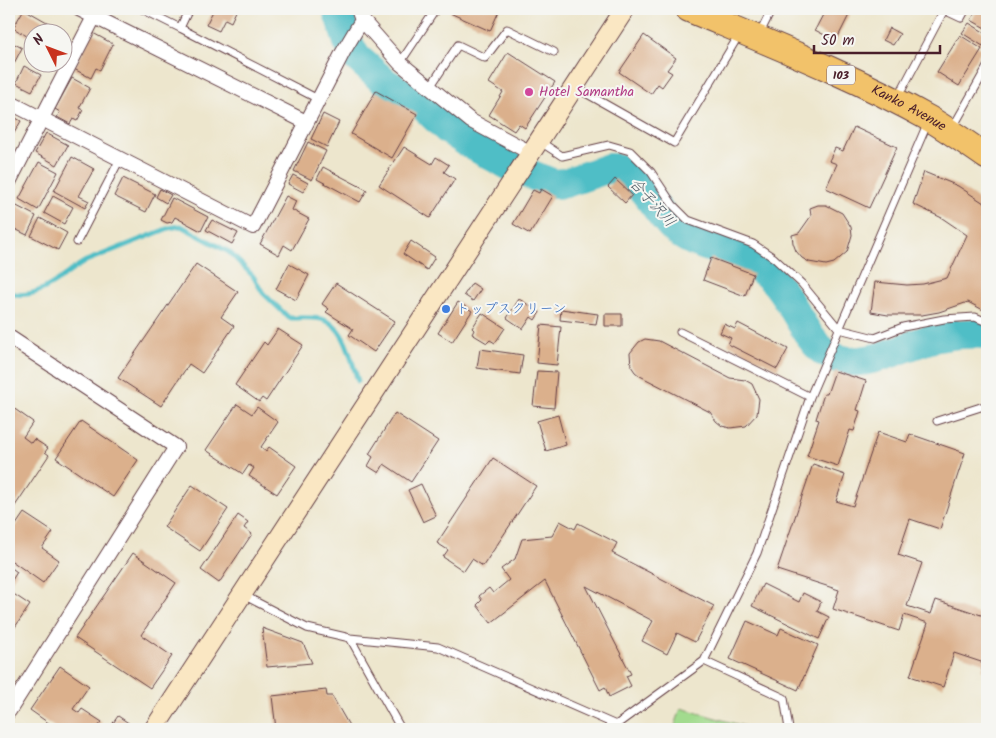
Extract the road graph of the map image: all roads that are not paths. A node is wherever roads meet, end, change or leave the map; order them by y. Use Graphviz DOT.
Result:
graph roads {
  1 [pos="79,9"];
  2 [pos="142,9"];
  3 [pos="190,9"];
  4 [pos="436,9"];
  5 [pos="625,9"];
  6 [pos="688,9"];
  7 [pos="772,9"];
  8 [pos="966,9"];
  9 [pos="943,10"];
  10 [pos="360,14"];
  11 [pos="94,17"];
  12 [pos="180,28"];
  13 [pos="750,35"];
  14 [pos="554,52"];
  15 [pos="400,63"];
  16 [pos="987,67"];
  17 [pos="430,87"];
  18 [pos="575,87"];
  19 [pos="318,99"];
  20 [pos="9,102"];
  21 [pos="896,102"];
  22 [pos="41,118"];
  23 [pos="306,122"];
  24 [pos="940,125"];
  25 [pos="533,151"];
  26 [pos="987,156"];
  27 [pos="120,159"];
  28 [pos="9,182"];
  29 [pos="77,242"];
  30 [pos="987,322"];
  31 [pos="839,329"];
  32 [pos="680,332"];
  33 [pos="9,337"];
  34 [pos="810,397"];
  35 [pos="987,405"];
  36 [pos="938,421"];
  37 [pos="243,595"];
  38 [pos="350,638"];
  39 [pos="704,661"];
  40 [pos="9,711"];
  41 [pos="154,729"];
  42 [pos="401,729"];
  43 [pos="789,729"];
  1 -- 11 [label="street"];
  2 -- 12 [label="lane"];
  3 -- 12 [label="lane"];
  4 -- 15 [label="lane"];
  5 -- 18 [label="street"];
  6 -- 13 [label="highway, Kanko Avenue / 103"];
  7 -- 13 [label="lane"];
  8 -- 9 [label="lane"];
  9 -- 21 [label="lane"];
  10 -- 15 [label="street"];
  10 -- 19 [label="street"];
  11 -- 22 [label="street"];
  11 -- 23 [label="street"];
  12 -- 19 [label="lane"];
  13 -- 18 [label="lane"];
  13 -- 21 [label="highway, Kanko Avenue / 103"];
  14 -- 17 [label="lane"];
  15 -- 17 [label="street"];
  16 -- 24 [label="lane"];
  17 -- 25 [label="street"];
  18 -- 25 [label="street"];
  19 -- 23 [label="street"];
  20 -- 22 [label="street"];
  21 -- 24 [label="highway, Kanko Avenue / 103"];
  22 -- 27 [label="street"];
  22 -- 28 [label="street"];
  23 -- 27 [label="street"];
  24 -- 26 [label="highway, Kanko Avenue / 103"];
  24 -- 31 [label="lane"];
  25 -- 31 [label="lane"];
  25 -- 37 [label="street"];
  27 -- 29 [label="lane"];
  30 -- 31 [label="lane"];
  31 -- 34 [label="lane"];
  32 -- 34 [label="lane"];
  33 -- 40 [label="street"];
  34 -- 39 [label="lane"];
  35 -- 36 [label="lane"];
  37 -- 38 [label="lane"];
  37 -- 41 [label="street"];
  38 -- 39 [label="lane"];
  38 -- 42 [label="lane"];
  39 -- 43 [label="lane"];
}
